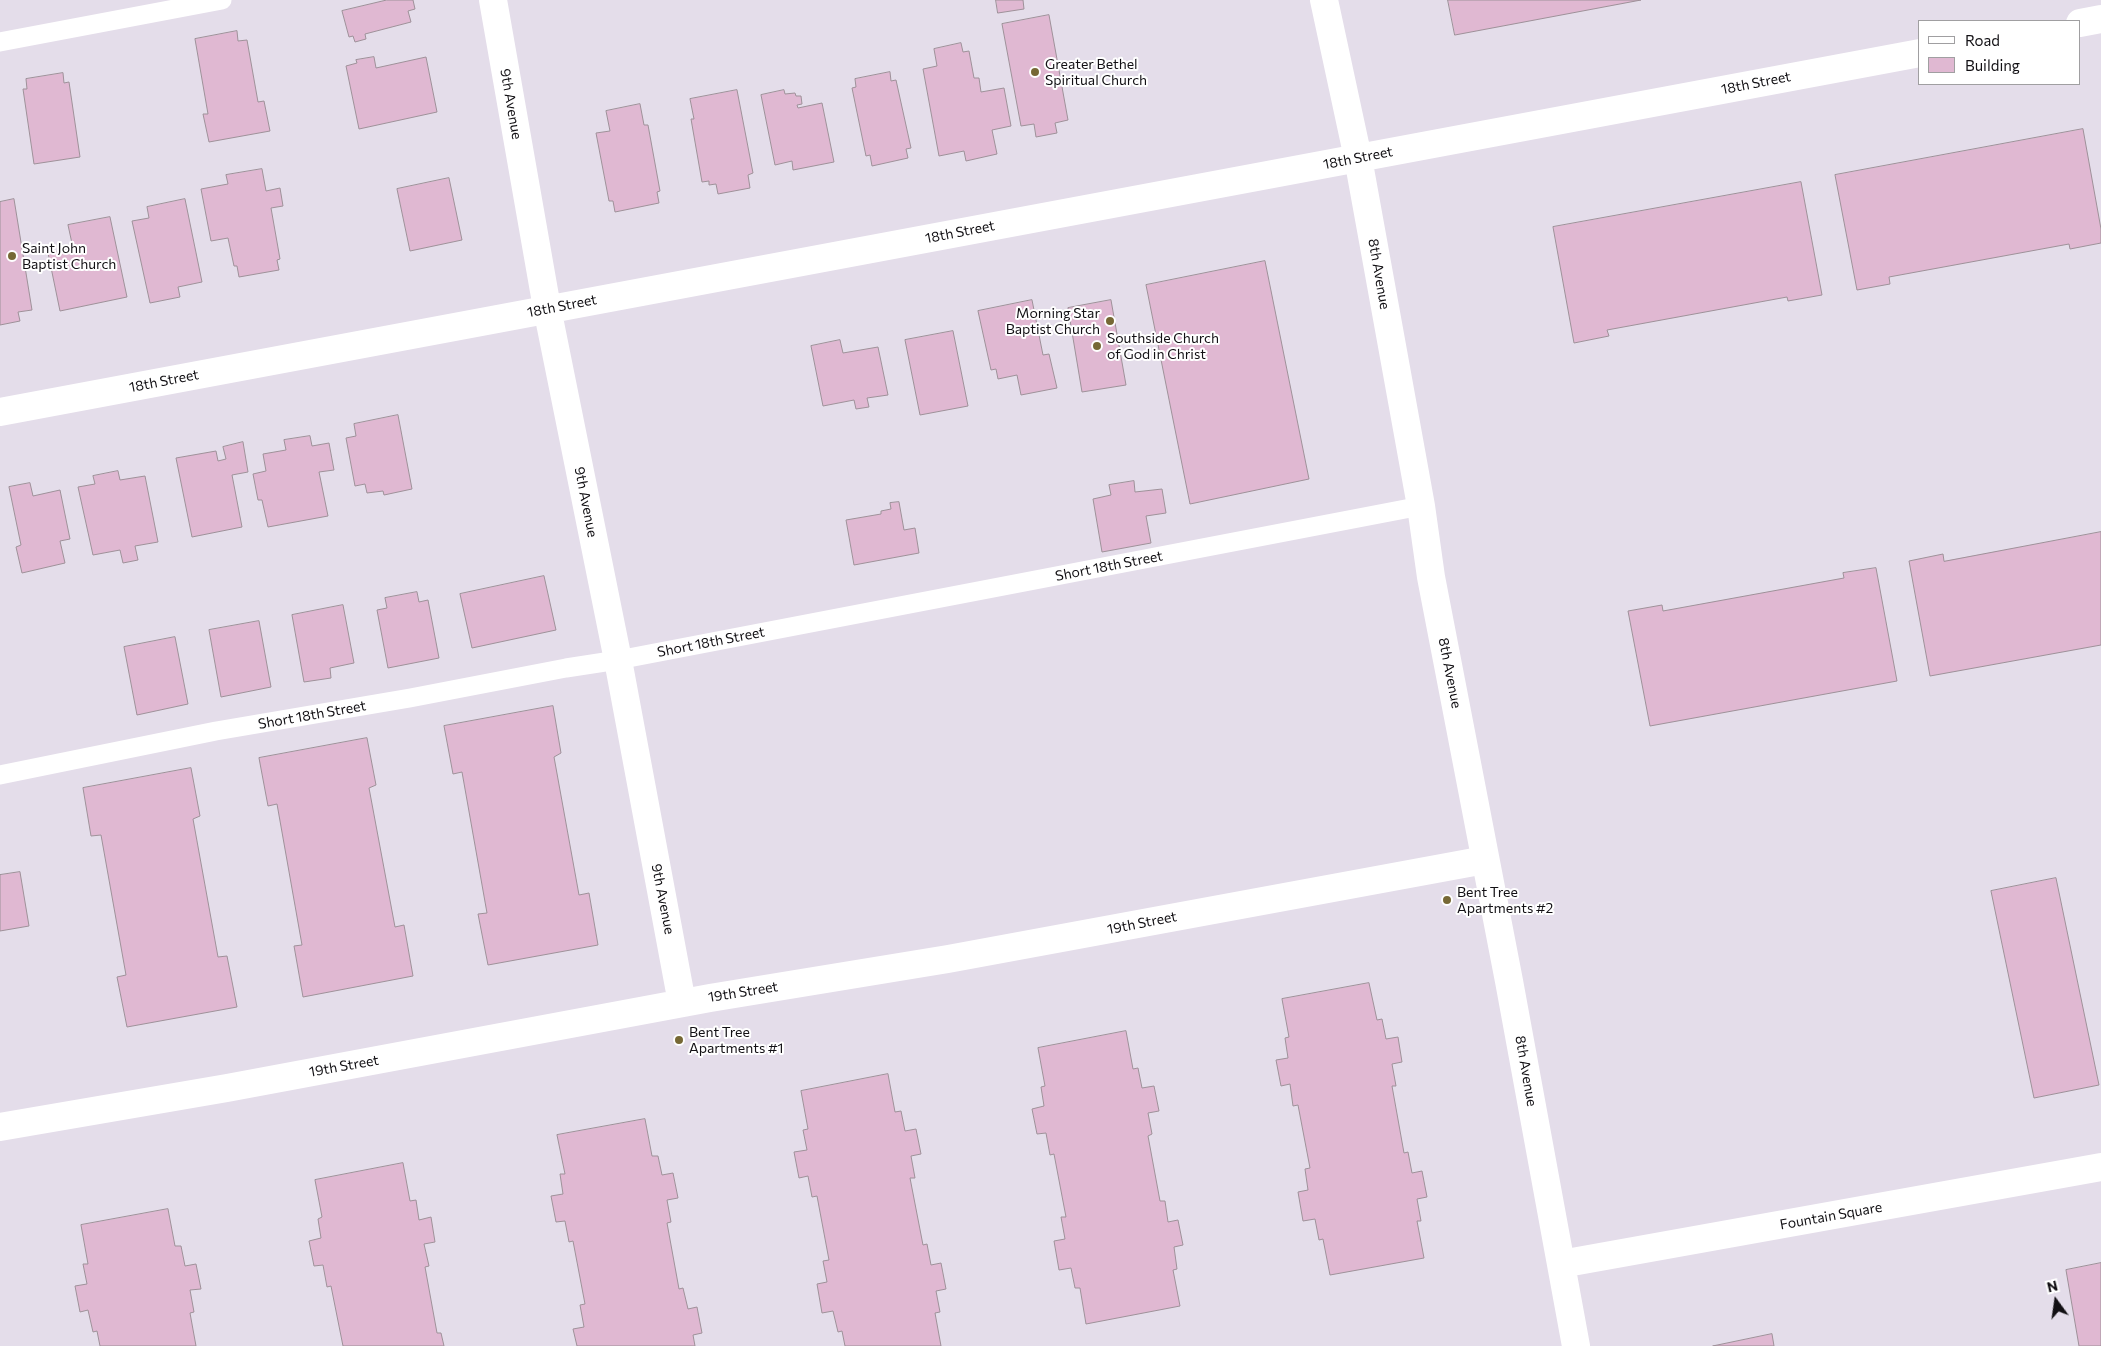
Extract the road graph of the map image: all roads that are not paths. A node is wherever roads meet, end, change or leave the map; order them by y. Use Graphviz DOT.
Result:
graph roads {
  1 [pos="222,0"];
  2 [pos="493,0"];
  3 [pos="1324,0"];
  4 [pos="2099,0"];
  5 [pos="2101,14"];
  6 [pos="2101,19"];
  7 [pos="2081,23"];
  8 [pos="0,42"];
  9 [pos="1918,53"];
  10 [pos="1358,158"];
  11 [pos="547,308"];
  12 [pos="0,412"];
  13 [pos="1421,506"];
  14 [pos="618,660"];
  15 [pos="0,775"];
  16 [pos="1485,860"];
  17 [pos="682,1003"];
  18 [pos="0,1127"];
  19 [pos="2101,1167"];
  20 [pos="1561,1264"];
  21 [pos="1576,1346"];
  1 -- 8 [label="lane"];
  2 -- 11 [label="street, 9th Avenue"];
  3 -- 10 [label="street, 8th Avenue"];
  4 -- 5 [label="street"];
  6 -- 7 [label="street"];
  9 -- 10 [label="street, 18th Street"];
  10 -- 11 [label="street, 18th Street"];
  10 -- 13 [label="street, 8th Avenue"];
  11 -- 12 [label="street, 18th Street"];
  11 -- 14 [label="street, 9th Avenue"];
  13 -- 14 [label="lane, Short 18th Street"];
  13 -- 16 [label="street, 8th Avenue"];
  14 -- 15 [label="lane, Short 18th Street"];
  14 -- 17 [label="street, 9th Avenue"];
  16 -- 17 [label="street, 19th Street"];
  16 -- 20 [label="street, 8th Avenue"];
  17 -- 18 [label="street, 19th Street"];
  19 -- 20 [label="street, Fountain Square"];
  20 -- 21 [label="street, 8th Avenue"];
}
